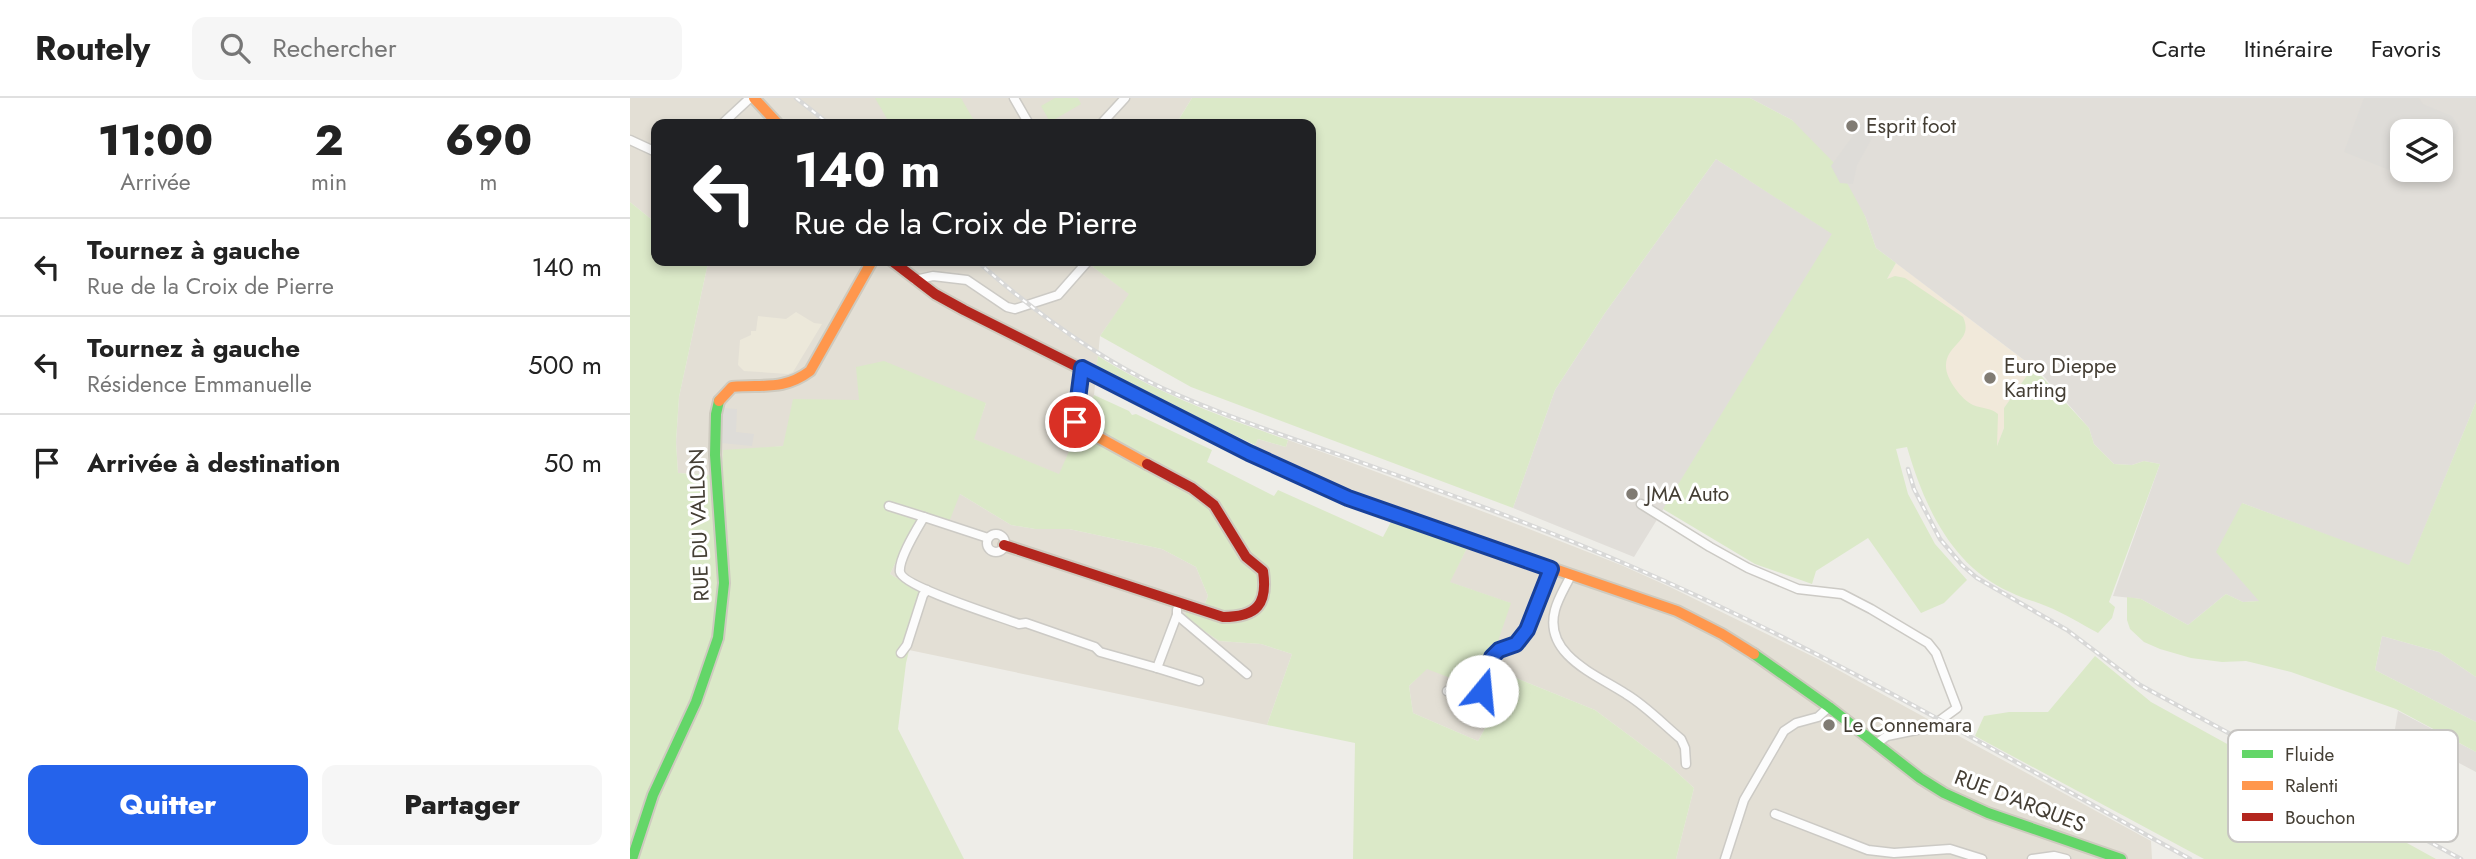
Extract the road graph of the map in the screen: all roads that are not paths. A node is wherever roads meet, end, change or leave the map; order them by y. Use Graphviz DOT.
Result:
graph roads {
  1 [pos="752,98"];
  2 [pos="1014,98"];
  3 [pos="1125,98"];
  4 [pos="728,119"];
  5 [pos="773,119"];
  6 [pos="1026,119"];
  7 [pos="1106,119"];
  8 [pos="630,139"];
  9 [pos="651,150"];
  10 [pos="869,266"];
  11 [pos="898,266"];
  12 [pos="1084,266"];
  13 [pos="915,280"];
  14 [pos="1082,368"];
  15 [pos="1641,503"];
  16 [pos="889,506"];
  17 [pos="924,517"];
  18 [pos="988,538"];
  19 [pos="1004,545"];
  20 [pos="1551,569"];
  21 [pos="1571,575"];
  22 [pos="927,590"];
  23 [pos="1177,610"];
  24 [pos="901,653"];
  25 [pos="1157,668"];
  26 [pos="1247,674"];
  27 [pos="1199,681"];
  28 [pos="1447,691"];
  29 [pos="1829,707"];
  30 [pos="1877,744"];
  31 [pos="1686,764"];
  32 [pos="1775,814"];
  33 [pos="1867,854"];
  34 [pos="632,859"];
  35 [pos="1725,859"];
  36 [pos="1982,859"];
  37 [pos="2032,859"];
  38 [pos="2066,859"];
  39 [pos="2120,859"];
  1 -- 4 [label="street"];
  1 -- 5 [label="main road"];
  2 -- 6 [label="street"];
  3 -- 7 [label="street"];
  8 -- 9 [label="street"];
  10 -- 34 [label="main road, RUE DU VALLON"];
  11 -- 13 [label="main road, RUE D'ARQUES"];
  12 -- 13 [label="street"];
  13 -- 14 [label="main road, RUE D'ARQUES"];
  14 -- 20 [label="main road, RUE D'ARQUES"];
  14 -- 23 [label="main road"];
  15 -- 30 [label="street"];
  16 -- 17 [label="street"];
  17 -- 18 [label="street"];
  17 -- 22 [label="street"];
  18 -- 19 [label="street"];
  18 -- 19 [label="street"];
  19 -- 23 [label="main road"];
  20 -- 21 [label="main road, RUE D'ARQUES"];
  20 -- 28 [label="street"];
  21 -- 29 [label="main road, RUE D'ARQUES"];
  21 -- 31 [label="street"];
  22 -- 24 [label="street"];
  22 -- 25 [label="street"];
  23 -- 25 [label="street"];
  23 -- 26 [label="street"];
  25 -- 27 [label="street"];
  29 -- 30 [label="main road, RUE D'ARQUES"];
  29 -- 35 [label="street"];
  30 -- 39 [label="main road, RUE D'ARQUES"];
  32 -- 33 [label="street"];
  33 -- 36 [label="street"];
  37 -- 38 [label="street"];
}
